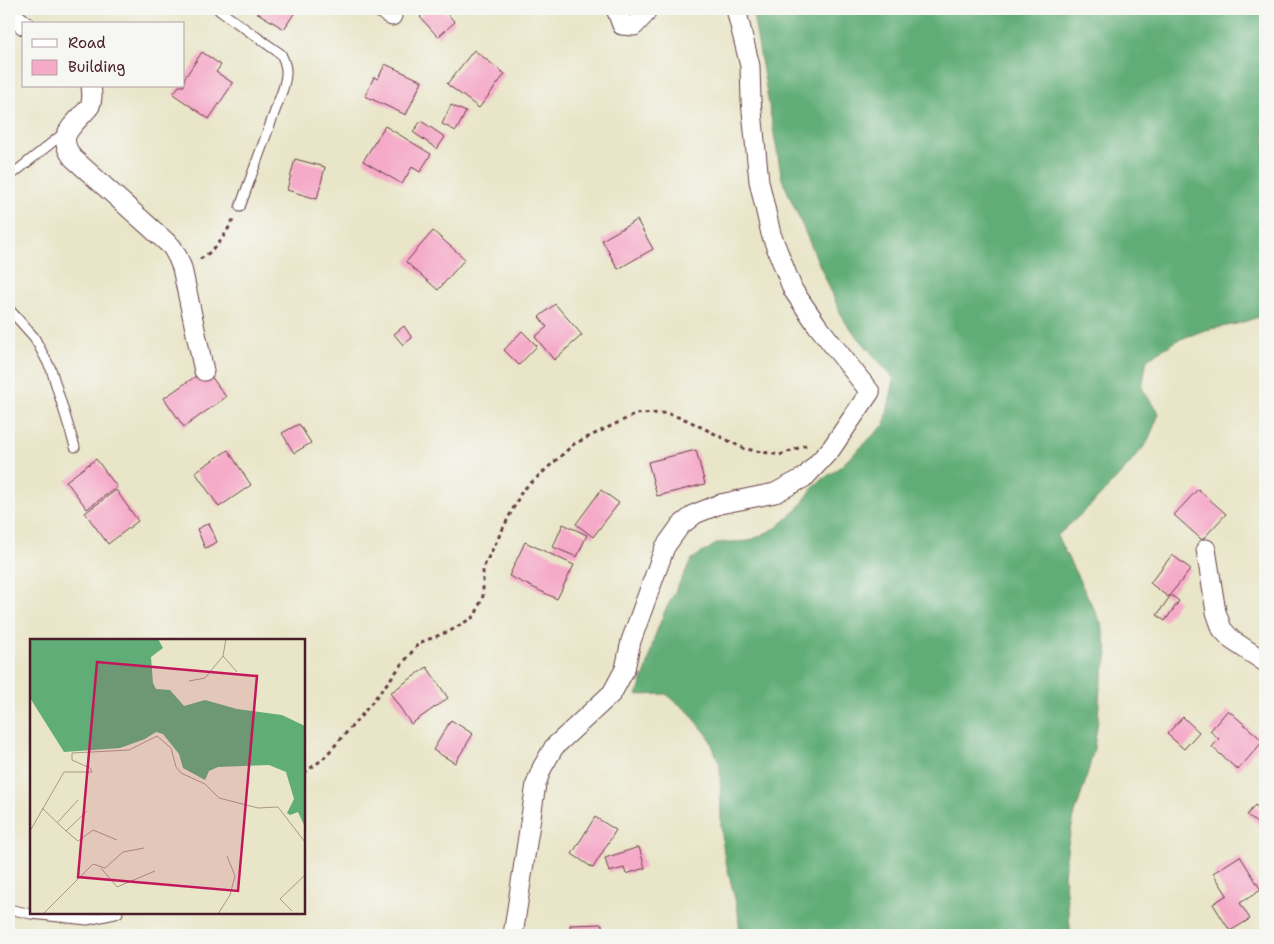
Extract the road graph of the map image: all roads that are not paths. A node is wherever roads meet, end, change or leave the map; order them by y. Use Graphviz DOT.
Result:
graph roads {
  1 [pos="218,9"];
  2 [pos="616,9"];
  3 [pos="647,9"];
  4 [pos="736,9"];
  5 [pos="9,13"];
  6 [pos="22,23"];
  7 [pos="92,88"];
  8 [pos="67,131"];
  9 [pos="9,177"];
  10 [pos="240,207"];
  11 [pos="9,309"];
  12 [pos="204,371"];
  13 [pos="75,447"];
  14 [pos="1206,549"];
  15 [pos="1265,662"];
  16 [pos="9,909"];
  17 [pos="30,914"];
  18 [pos="31,914"];
  19 [pos="115,914"];
  20 [pos="514,935"];
  1 -- 10 [label="lane"];
  2 -- 3 [label="street"];
  4 -- 20 [label="street"];
  5 -- 6 [label="street"];
  7 -- 8 [label="street"];
  8 -- 9 [label="lane"];
  8 -- 12 [label="street"];
  11 -- 13 [label="lane"];
  14 -- 15 [label="street"];
  16 -- 17 [label="lane"];
  18 -- 19 [label="lane"];
}
